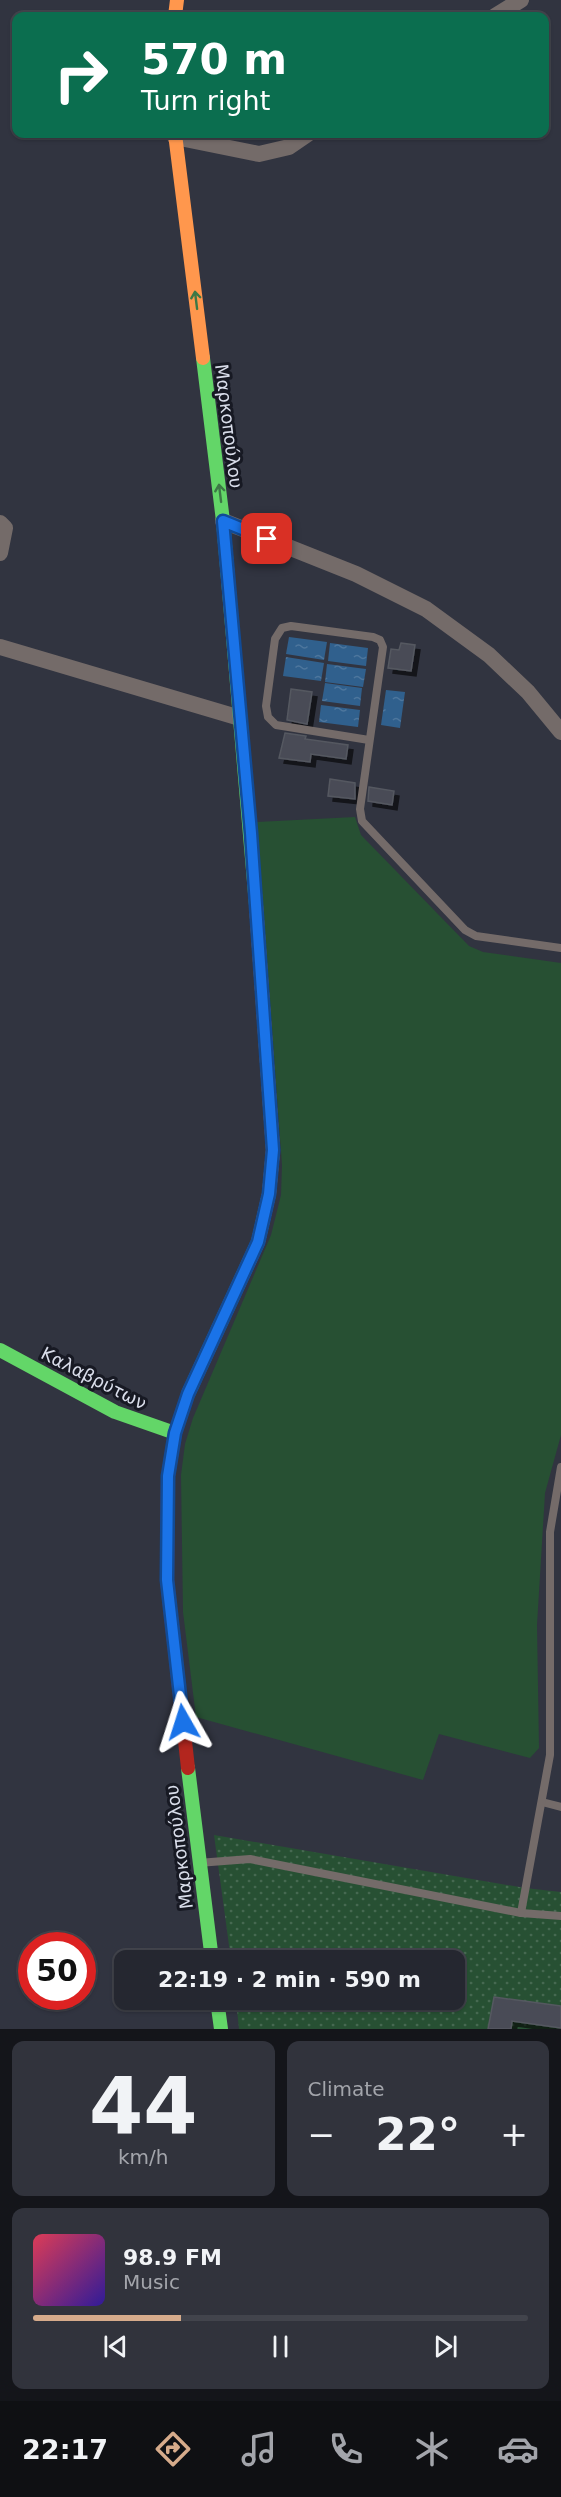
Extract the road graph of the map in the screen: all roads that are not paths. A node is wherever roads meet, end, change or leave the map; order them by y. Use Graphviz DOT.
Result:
graph roads {
  1 [pos="521,0"];
  2 [pos="502,12"];
  3 [pos="175,138"];
  4 [pos="188,138"];
  5 [pos="302,138"];
  6 [pos="223,521"];
  7 [pos="0,523"];
  8 [pos="0,553"];
  9 [pos="0,648"];
  10 [pos="240,718"];
  11 [pos="561,732"];
  12 [pos="369,740"];
  13 [pos="561,948"];
  14 [pos="0,1350"];
  15 [pos="175,1433"];
  16 [pos="561,1467"];
  17 [pos="542,1802"];
  18 [pos="561,1807"];
  19 [pos="198,1863"];
  20 [pos="521,1913"];
  21 [pos="561,1916"];
  22 [pos="211,1950"];
  23 [pos="218,2010"];
  24 [pos="221,2029"];
  1 -- 2 [label="street"];
  6 -- 3 [label="street, Μαρκοπούλου, one-way"];
  4 -- 5 [label="street"];
  6 -- 10 [label="street, Μαρκοπούλου"];
  6 -- 11 [label="street"];
  7 -- 8 [label="street"];
  9 -- 10 [label="street"];
  10 -- 15 [label="street, Μαρκοπούλου"];
  12 -- 12 [label="lane"];
  12 -- 13 [label="lane"];
  14 -- 15 [label="street, Καλαβρύτων"];
  15 -- 19 [label="street, Μαρκοπούλου"];
  16 -- 17 [label="lane"];
  17 -- 18 [label="lane"];
  17 -- 20 [label="lane"];
  19 -- 20 [label="lane"];
  19 -- 22 [label="street, Μαρκοπούλου"];
  20 -- 21 [label="lane"];
  23 -- 24 [label="street"];
}
